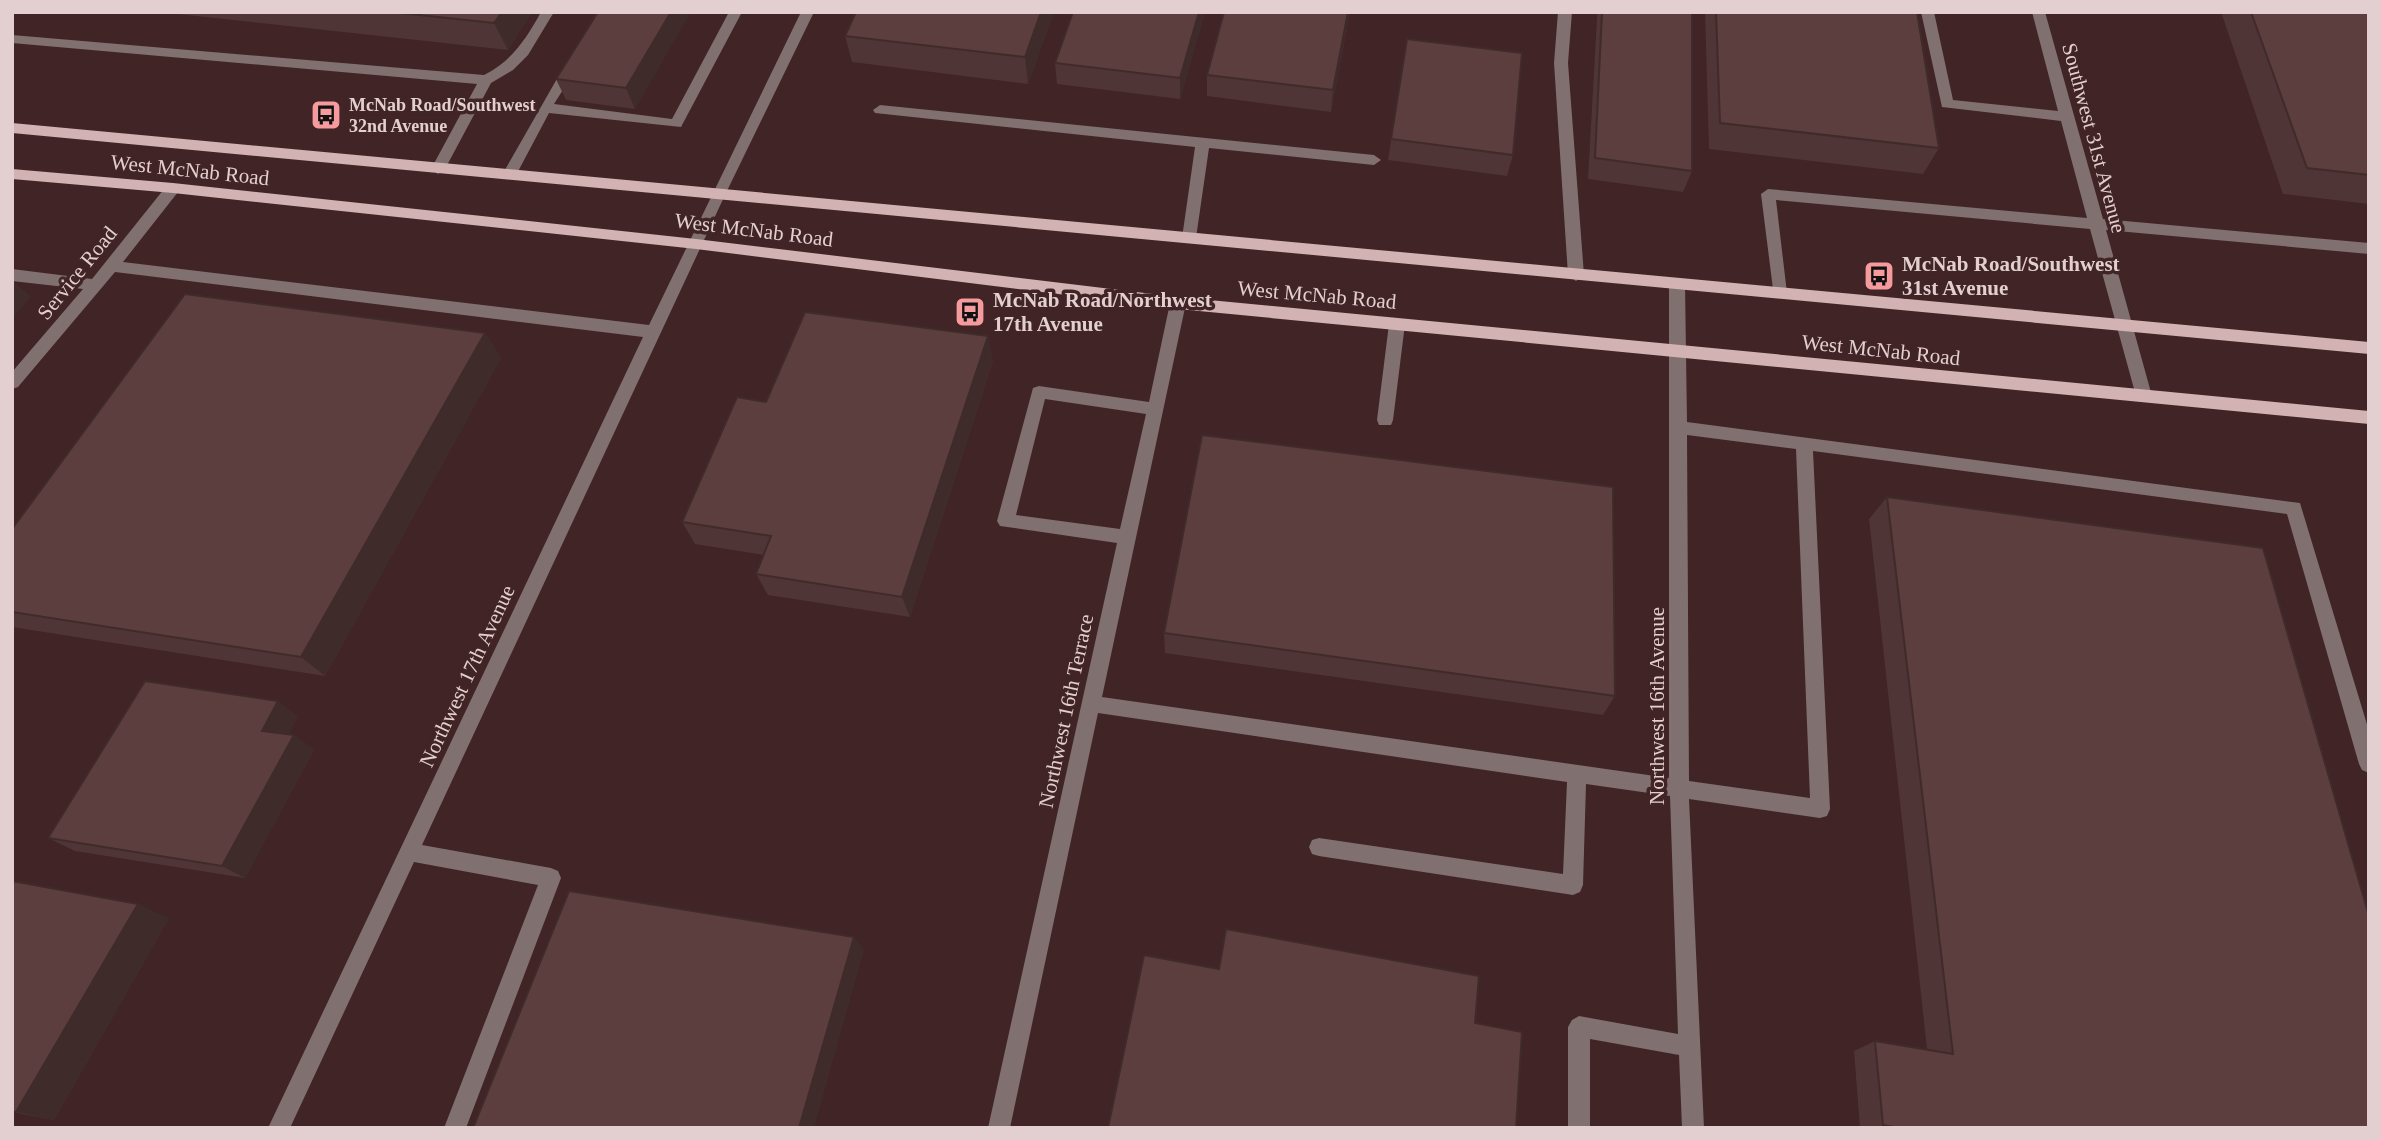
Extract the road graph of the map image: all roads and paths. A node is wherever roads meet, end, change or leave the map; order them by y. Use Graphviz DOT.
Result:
graph roads {
  1 [pos="548,12"];
  2 [pos="736,12"];
  3 [pos="808,12"];
  4 [pos="1565,12"];
  5 [pos="1927,12"];
  6 [pos="2038,12"];
  7 [pos="12,39"];
  8 [pos="577,55"];
  9 [pos="486,80"];
  10 [pos="545,108"];
  11 [pos="880,110"];
  12 [pos="2067,117"];
  13 [pos="12,128"];
  14 [pos="1203,143"];
  15 [pos="1374,160"];
  16 [pos="438,169"];
  17 [pos="12,174"];
  18 [pos="509,175"];
  19 [pos="173,188"];
  20 [pos="718,195"];
  21 [pos="2096,223"];
  22 [pos="1189,238"];
  23 [pos="696,244"];
  24 [pos="2369,249"];
  25 [pos="111,266"];
  26 [pos="12,275"];
  27 [pos="1576,275"];
  28 [pos="1677,284"];
  29 [pos="96,285"];
  30 [pos="1779,293"];
  31 [pos="1178,303"];
  32 [pos="1396,324"];
  33 [pos="2123,325"];
  34 [pos="654,332"];
  35 [pos="2369,348"];
  36 [pos="1679,351"];
  37 [pos="12,383"];
  38 [pos="2144,396"];
  39 [pos="1155,409"];
  40 [pos="2369,418"];
  41 [pos="1385,420"];
  42 [pos="1679,427"];
  43 [pos="1804,443"];
  44 [pos="1127,537"];
  45 [pos="1091,704"];
  46 [pos="2369,764"];
  47 [pos="1577,776"];
  48 [pos="1679,791"];
  49 [pos="1319,847"];
  50 [pos="410,852"];
  51 [pos="1689,1045"];
  52 [pos="279,1128"];
  53 [pos="455,1128"];
  54 [pos="999,1128"];
  55 [pos="1579,1128"];
  56 [pos="1693,1128"];
  1 -- 9 [label="street"];
  2 -- 10 [label="street"];
  3 -- 20 [label="street, Northwest 17th Avenue"];
  4 -- 27 [label="street"];
  5 -- 12 [label="street"];
  6 -- 12 [label="street, Southwest 31st Avenue"];
  7 -- 9 [label="street"];
  8 -- 10 [label="street"];
  9 -- 16 [label="street"];
  10 -- 18 [label="street"];
  11 -- 14 [label="street"];
  12 -- 21 [label="street, Southwest 31st Avenue"];
  13 -- 16 [label="main road, West McNab Road"];
  14 -- 15 [label="street"];
  14 -- 22 [label="street"];
  16 -- 18 [label="main road, West McNab Road"];
  17 -- 19 [label="main road, West McNab Road"];
  18 -- 20 [label="main road, West McNab Road"];
  19 -- 23 [label="main road, West McNab Road"];
  19 -- 25 [label="street, Service Road"];
  20 -- 22 [label="main road, West McNab Road"];
  20 -- 23 [label="street, Northwest 17th Avenue"];
  21 -- 24 [label="street"];
  21 -- 30 [label="street"];
  21 -- 33 [label="street, Southwest 31st Avenue"];
  22 -- 27 [label="main road, West McNab Road"];
  23 -- 31 [label="main road, West McNab Road"];
  23 -- 34 [label="street, Northwest 17th Avenue"];
  25 -- 29 [label="street, Service Road"];
  25 -- 34 [label="street"];
  26 -- 29 [label="street"];
  27 -- 28 [label="main road, West McNab Road"];
  28 -- 30 [label="main road, West McNab Road"];
  28 -- 36 [label="street, Northwest 16th Avenue"];
  29 -- 37 [label="street, Service Road"];
  30 -- 33 [label="main road, West McNab Road"];
  31 -- 32 [label="main road, West McNab Road"];
  31 -- 39 [label="street, Northwest 16th Terrace"];
  32 -- 36 [label="main road, West McNab Road"];
  32 -- 41 [label="street"];
  33 -- 35 [label="main road, West McNab Road"];
  33 -- 38 [label="street, Southwest 31st Avenue"];
  34 -- 50 [label="street, Northwest 17th Avenue"];
  36 -- 38 [label="main road, West McNab Road"];
  36 -- 42 [label="street, Northwest 16th Avenue"];
  38 -- 40 [label="main road, West McNab Road"];
  39 -- 44 [label="street, Northwest 16th Terrace"];
  39 -- 44 [label="street"];
  42 -- 43 [label="street"];
  42 -- 48 [label="street, Northwest 16th Avenue"];
  43 -- 46 [label="street"];
  43 -- 48 [label="street"];
  44 -- 45 [label="street, Northwest 16th Terrace"];
  45 -- 47 [label="street"];
  45 -- 54 [label="street, Northwest 16th Terrace"];
  47 -- 48 [label="street"];
  47 -- 49 [label="street"];
  48 -- 51 [label="street, Northwest 16th Avenue"];
  50 -- 52 [label="street, Northwest 17th Avenue"];
  50 -- 53 [label="street"];
  51 -- 55 [label="street"];
  51 -- 56 [label="street, Northwest 16th Avenue"];
}
